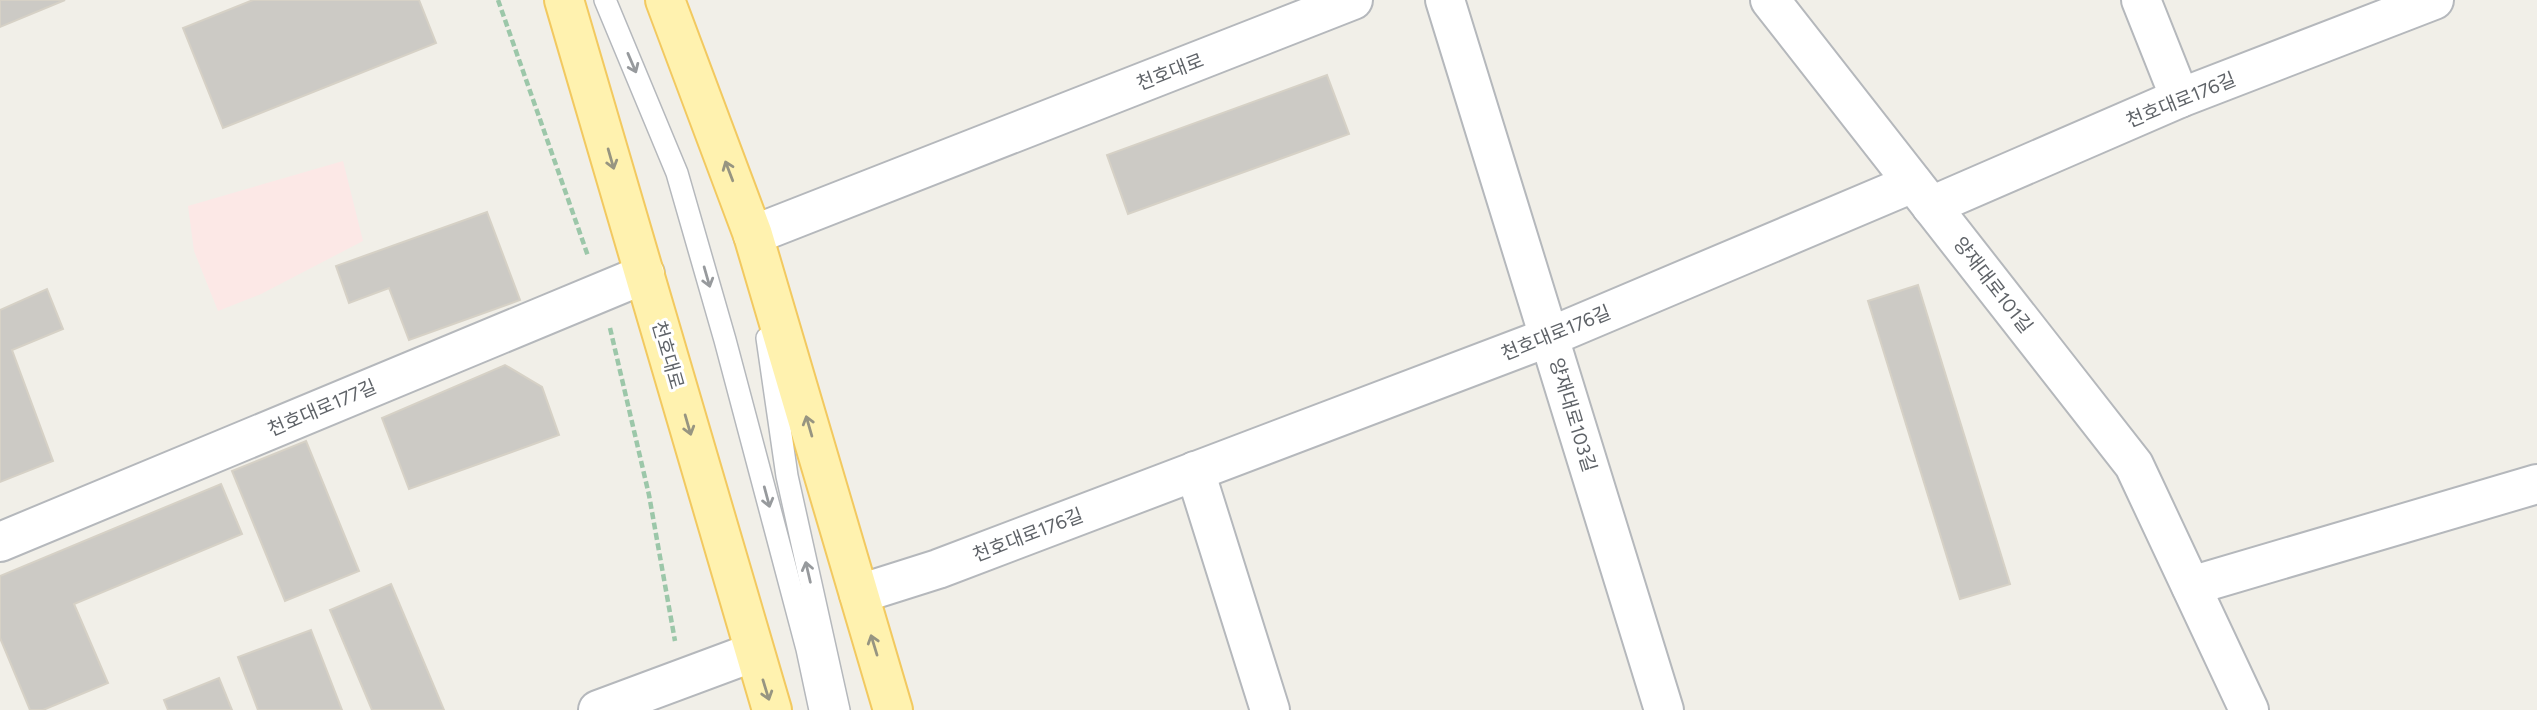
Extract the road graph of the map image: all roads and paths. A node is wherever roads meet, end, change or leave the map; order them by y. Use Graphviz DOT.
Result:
graph roads {
  1 [pos="498,0"];
  2 [pos="548,0"];
  3 [pos="564,0"];
  4 [pos="605,0"];
  5 [pos="665,0"];
  6 [pos="1353,0"];
  7 [pos="1445,0"];
  8 [pos="1770,0"];
  9 [pos="2141,0"];
  10 [pos="2434,0"];
  11 [pos="581,59"];
  12 [pos="2180,98"];
  13 [pos="1922,195"];
  14 [pos="753,235"];
  15 [pos="645,274"];
  16 [pos="601,292"];
  17 [pos="1549,337"];
  18 [pos="1195,471"];
  19 [pos="2537,484"];
  20 [pos="0,542"];
  21 [pos="2191,586"];
  22 [pos="859,594"];
  23 [pos="754,652"];
  24 [pos="682,679"];
  25 [pos="598,710"];
  26 [pos="772,710"];
  27 [pos="820,710"];
  28 [pos="839,710"];
  29 [pos="893,710"];
  30 [pos="1270,710"];
  31 [pos="1664,710"];
  32 [pos="2249,710"];
  1 -- 16 [label="path"];
  2 -- 11 [label="main road"];
  3 -- 11 [label="main road, 천호대로"];
  4 -- 27 [label="lane, one-way"];
  14 -- 5 [label="main road, one-way"];
  6 -- 14 [label="street, 천호대로"];
  7 -- 17 [label="street, 양재대로103길"];
  8 -- 13 [label="street, 양재대로101길"];
  9 -- 12 [label="street"];
  10 -- 12 [label="street, 천호대로176길"];
  11 -- 15 [label="main road, 천호대로, one-way"];
  12 -- 13 [label="street, 천호대로176길"];
  13 -- 17 [label="street, 천호대로176길"];
  13 -- 21 [label="street, 양재대로101길"];
  22 -- 14 [label="main road, one-way"];
  28 -- 14 [label="lane, one-way"];
  15 -- 16 [label="street, 천호대로177길"];
  15 -- 23 [label="main road, 천호대로, one-way"];
  16 -- 20 [label="street, 천호대로177길"];
  16 -- 24 [label="path"];
  17 -- 18 [label="street, 천호대로176길"];
  17 -- 31 [label="street, 양재대로103길"];
  18 -- 22 [label="street, 천호대로176길"];
  18 -- 30 [label="street"];
  19 -- 21 [label="street"];
  21 -- 32 [label="street, 양재대로101길"];
  29 -- 22 [label="main road, one-way"];
  23 -- 24 [label="street"];
  23 -- 26 [label="main road, 천호대로, one-way"];
  24 -- 25 [label="street"];
}
